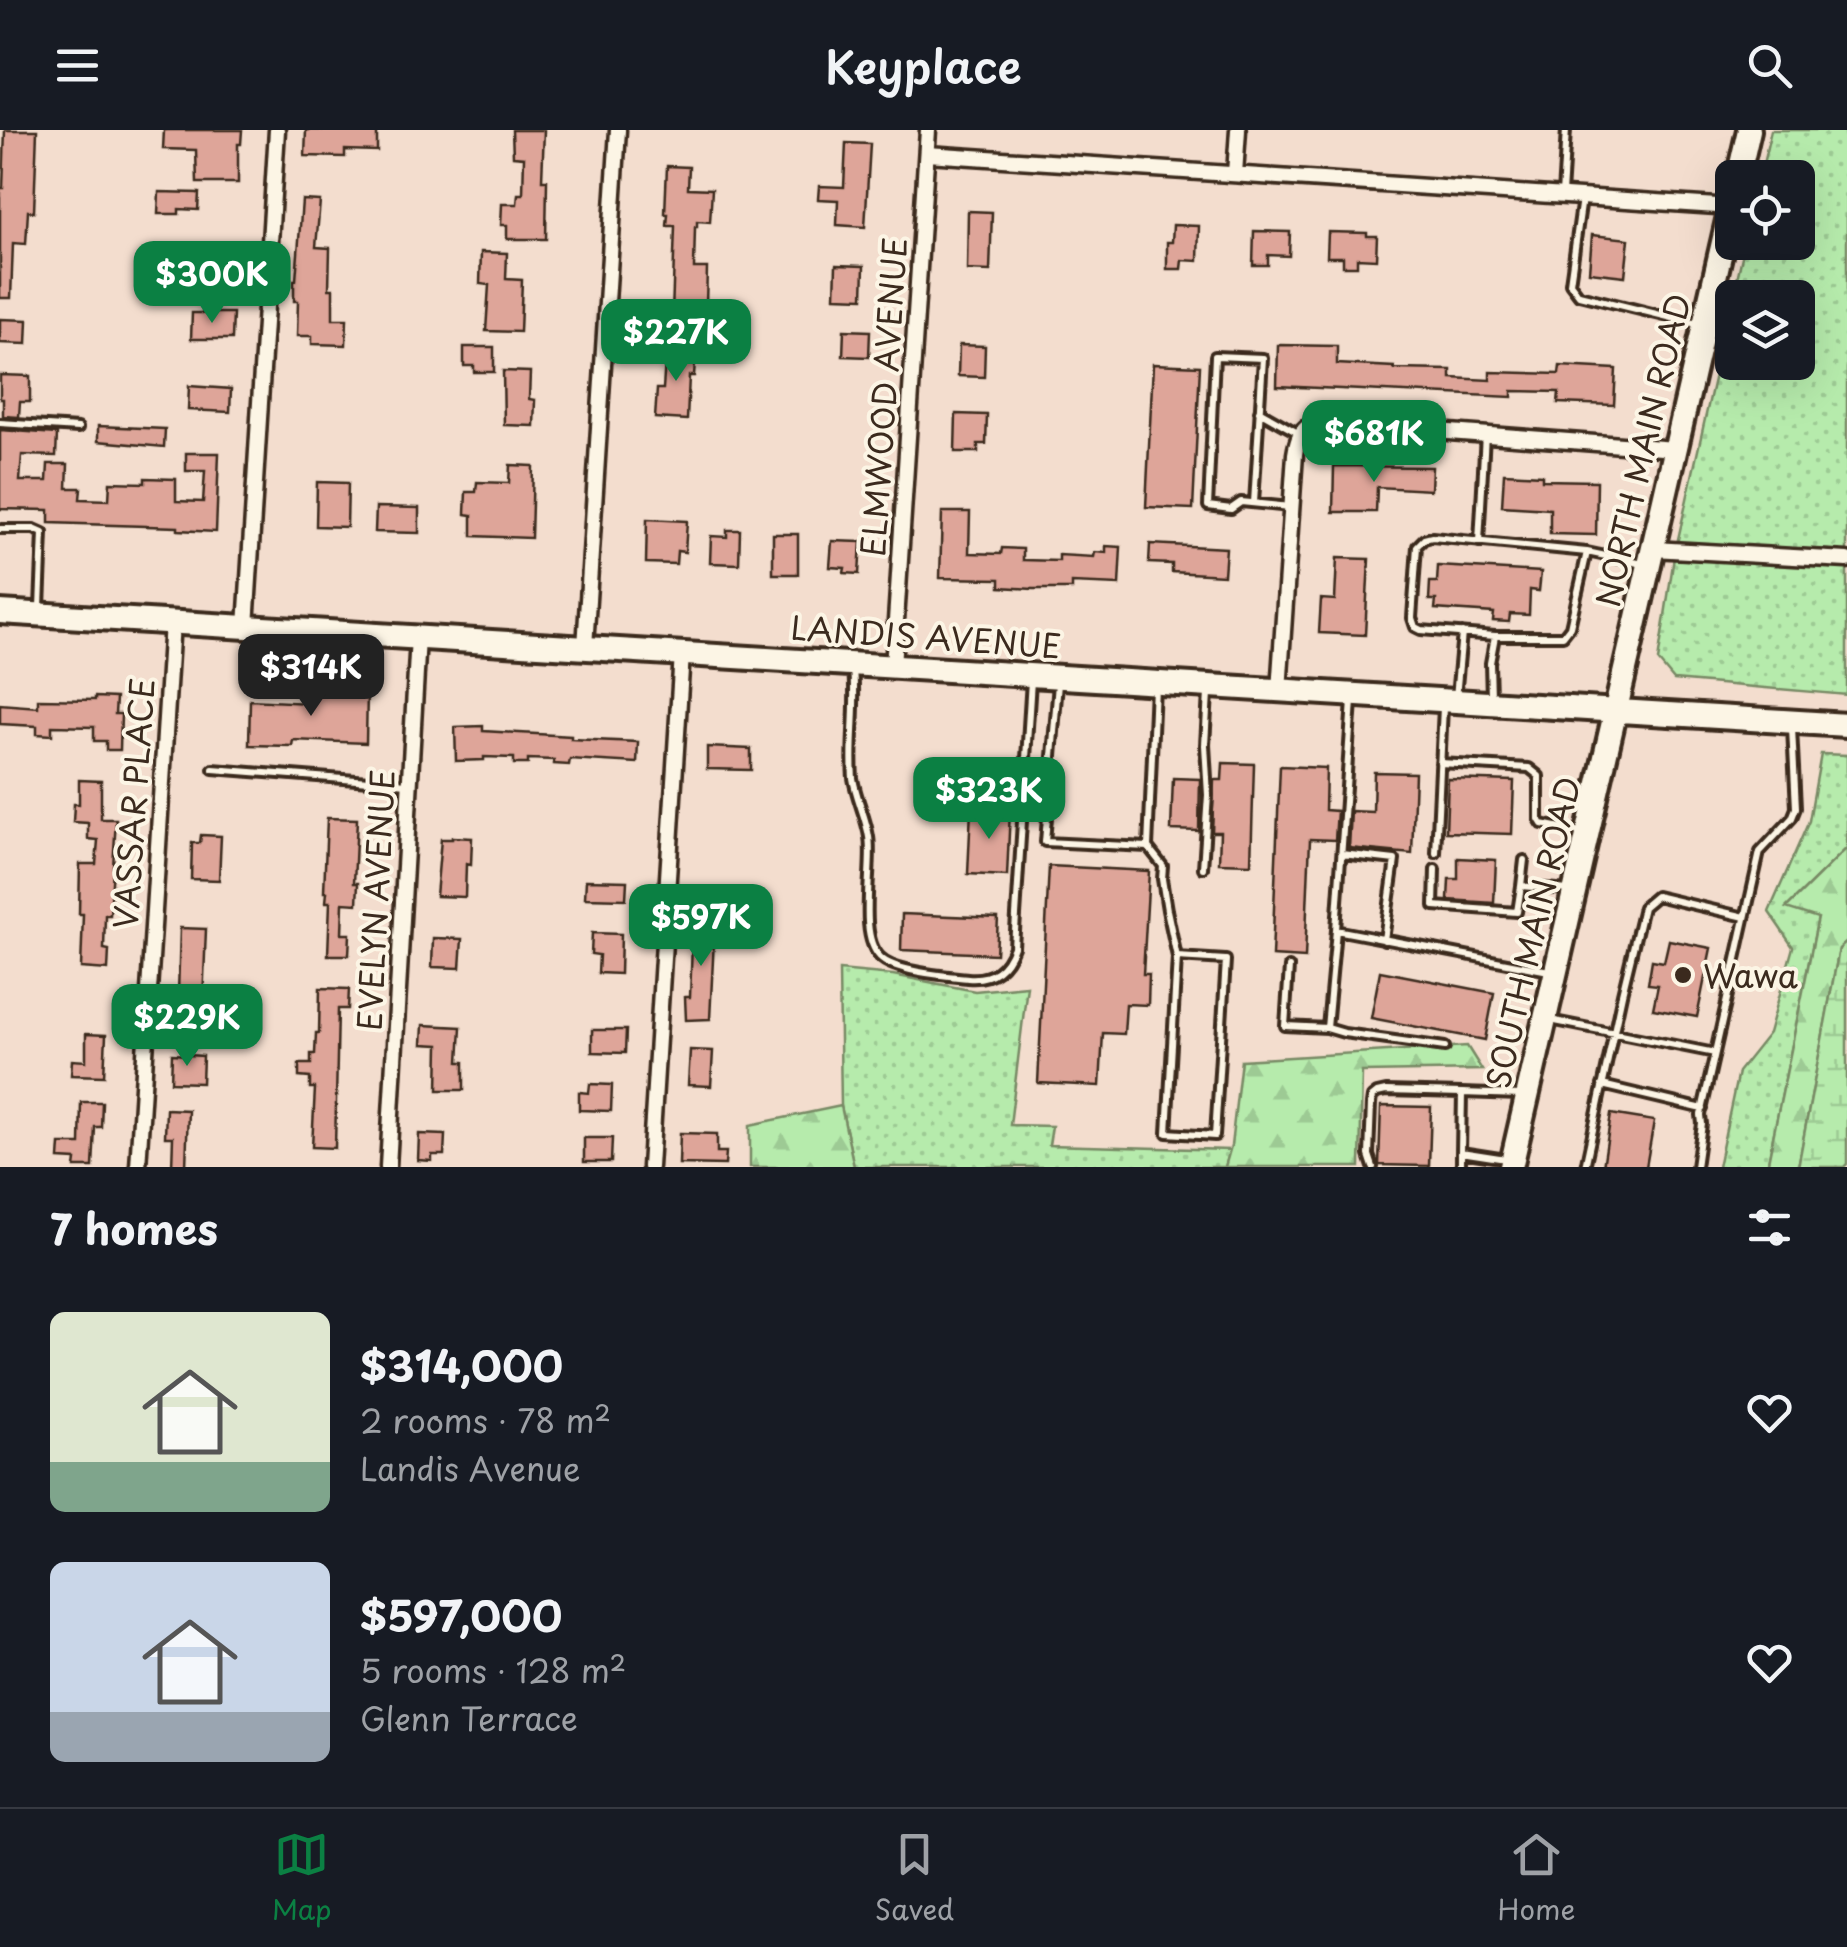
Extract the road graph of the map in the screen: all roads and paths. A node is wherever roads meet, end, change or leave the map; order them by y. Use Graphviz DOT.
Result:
graph roads {
  1 [pos="277,130"];
  2 [pos="618,130"];
  3 [pos="928,130"];
  4 [pos="1238,130"];
  5 [pos="1566,130"];
  6 [pos="1749,130"];
  7 [pos="926,154"];
  8 [pos="1742,160"];
  9 [pos="1235,174"];
  10 [pos="1562,196"];
  11 [pos="1582,197"];
  12 [pos="1715,204"];
  13 [pos="1719,260"];
  14 [pos="1703,325"];
  15 [pos="1259,412"];
  16 [pos="0,422"];
  17 [pos="78,428"];
  18 [pos="1300,433"];
  19 [pos="1485,434"];
  20 [pos="1676,448"];
  21 [pos="1254,503"];
  22 [pos="1291,507"];
  23 [pos="0,529"];
  24 [pos="1479,542"];
  25 [pos="1586,552"];
  26 [pos="1651,557"];
  27 [pos="1847,560"];
  28 [pos="0,612"];
  29 [pos="40,614"];
  30 [pos="172,622"];
  31 [pos="246,626"];
  32 [pos="1462,633"];
  33 [pos="1495,636"];
  34 [pos="418,637"];
  35 [pos="586,647"];
  36 [pos="682,653"];
  37 [pos="853,664"];
  38 [pos="893,667"];
  39 [pos="1031,676"];
  40 [pos="1058,677"];
  41 [pos="1155,683"];
  42 [pos="1208,686"];
  43 [pos="1279,691"];
  44 [pos="1352,695"];
  45 [pos="1450,701"];
  46 [pos="1491,704"];
  47 [pos="1616,711"];
  48 [pos="1792,722"];
  49 [pos="1847,725"];
  50 [pos="1440,764"];
  51 [pos="213,770"];
  52 [pos="410,784"];
  53 [pos="1588,834"];
  54 [pos="1148,848"];
  55 [pos="1436,853"];
  56 [pos="1342,854"];
  57 [pos="1524,860"];
  58 [pos="1202,868"];
  59 [pos="1435,870"];
  60 [pos="1521,886"];
  61 [pos="1575,890"];
  62 [pos="1745,917"];
  63 [pos="1336,930"];
  64 [pos="1384,940"];
  65 [pos="1176,957"];
  66 [pos="1289,967"];
  67 [pos="1556,972"];
  68 [pos="1545,1019"];
  69 [pos="1327,1028"];
  70 [pos="1613,1034"];
  71 [pos="1445,1047"];
  72 [pos="1715,1053"];
  73 [pos="1602,1086"];
  74 [pos="1462,1094"];
  75 [pos="1527,1095"];
  76 [pos="1703,1109"];
  77 [pos="1461,1152"];
  78 [pos="1511,1164"];
  79 [pos="138,1167"];
  80 [pos="388,1167"];
  81 [pos="650,1167"];
  82 [pos="1373,1167"];
  83 [pos="1461,1167"];
  84 [pos="1585,1167"];
  85 [pos="1696,1167"];
  1 -- 31 [label="street"];
  2 -- 35 [label="street"];
  3 -- 7 [label="street, ELMWOOD AVENUE"];
  4 -- 9 [label="street"];
  5 -- 10 [label="lane"];
  6 -- 8 [label="main road"];
  7 -- 9 [label="street"];
  7 -- 38 [label="street, ELMWOOD AVENUE"];
  9 -- 10 [label="street"];
  10 -- 11 [label="street"];
  11 -- 12 [label="street"];
  11 -- 14 [label="lane"];
  13 -- 14 [label="main road, NORTH MAIN ROAD"];
  14 -- 20 [label="main road, NORTH MAIN ROAD"];
  15 -- 18 [label="lane"];
  15 -- 21 [label="lane"];
  15 -- 21 [label="lane"];
  16 -- 17 [label="lane"];
  18 -- 19 [label="street"];
  18 -- 22 [label="street"];
  19 -- 20 [label="street"];
  19 -- 24 [label="lane"];
  20 -- 26 [label="main road, NORTH MAIN ROAD"];
  21 -- 22 [label="lane"];
  22 -- 43 [label="street"];
  23 -- 29 [label="lane"];
  24 -- 25 [label="lane"];
  24 -- 32 [label="lane"];
  25 -- 26 [label="lane"];
  25 -- 33 [label="lane"];
  26 -- 27 [label="street"];
  26 -- 47 [label="main road, NORTH MAIN ROAD"];
  28 -- 29 [label="main road, LANDIS AVENUE"];
  29 -- 30 [label="main road, LANDIS AVENUE"];
  30 -- 31 [label="main road, LANDIS AVENUE"];
  30 -- 79 [label="street, VASSAR PLACE"];
  31 -- 34 [label="main road, LANDIS AVENUE"];
  32 -- 33 [label="lane"];
  32 -- 45 [label="lane"];
  33 -- 46 [label="lane"];
  34 -- 35 [label="main road, LANDIS AVENUE"];
  34 -- 52 [label="street, EVELYN AVENUE"];
  35 -- 36 [label="main road, LANDIS AVENUE"];
  36 -- 37 [label="main road, LANDIS AVENUE"];
  36 -- 81 [label="street"];
  37 -- 38 [label="main road, LANDIS AVENUE"];
  37 -- 39 [label="lane"];
  38 -- 39 [label="main road, LANDIS AVENUE"];
  39 -- 40 [label="main road, LANDIS AVENUE"];
  40 -- 41 [label="main road, LANDIS AVENUE"];
  40 -- 54 [label="lane"];
  41 -- 42 [label="main road, LANDIS AVENUE"];
  41 -- 54 [label="lane"];
  42 -- 43 [label="main road, LANDIS AVENUE"];
  42 -- 58 [label="lane"];
  43 -- 44 [label="main road, LANDIS AVENUE"];
  44 -- 45 [label="main road, LANDIS AVENUE"];
  44 -- 56 [label="lane"];
  45 -- 46 [label="main road, LANDIS AVENUE"];
  45 -- 50 [label="lane"];
  46 -- 47 [label="main road, LANDIS AVENUE"];
  47 -- 48 [label="main road, LANDIS AVENUE"];
  47 -- 53 [label="main road, SOUTH MAIN ROAD"];
  48 -- 49 [label="main road, LANDIS AVENUE"];
  48 -- 62 [label="lane"];
  50 -- 53 [label="lane"];
  50 -- 55 [label="lane"];
  51 -- 52 [label="lane"];
  52 -- 80 [label="street, EVELYN AVENUE"];
  53 -- 61 [label="main road, SOUTH MAIN ROAD"];
  54 -- 65 [label="lane"];
  56 -- 63 [label="lane"];
  56 -- 64 [label="lane"];
  57 -- 60 [label="lane"];
  59 -- 60 [label="lane"];
  60 -- 61 [label="lane"];
  61 -- 67 [label="main road, SOUTH MAIN ROAD"];
  62 -- 70 [label="lane"];
  62 -- 72 [label="lane"];
  63 -- 64 [label="lane"];
  63 -- 69 [label="lane"];
  64 -- 67 [label="lane"];
  65 -- 65 [label="lane"];
  66 -- 69 [label="lane"];
  67 -- 68 [label="main road, SOUTH MAIN ROAD"];
  68 -- 70 [label="lane"];
  68 -- 75 [label="main road, SOUTH MAIN ROAD"];
  69 -- 71 [label="lane"];
  70 -- 72 [label="lane"];
  70 -- 73 [label="lane"];
  72 -- 76 [label="lane"];
  73 -- 76 [label="lane"];
  73 -- 84 [label="lane"];
  74 -- 75 [label="lane"];
  74 -- 77 [label="lane"];
  74 -- 82 [label="lane"];
  75 -- 78 [label="main road, SOUTH MAIN ROAD"];
  76 -- 85 [label="lane"];
  77 -- 78 [label="lane"];
  77 -- 83 [label="lane"];
}
